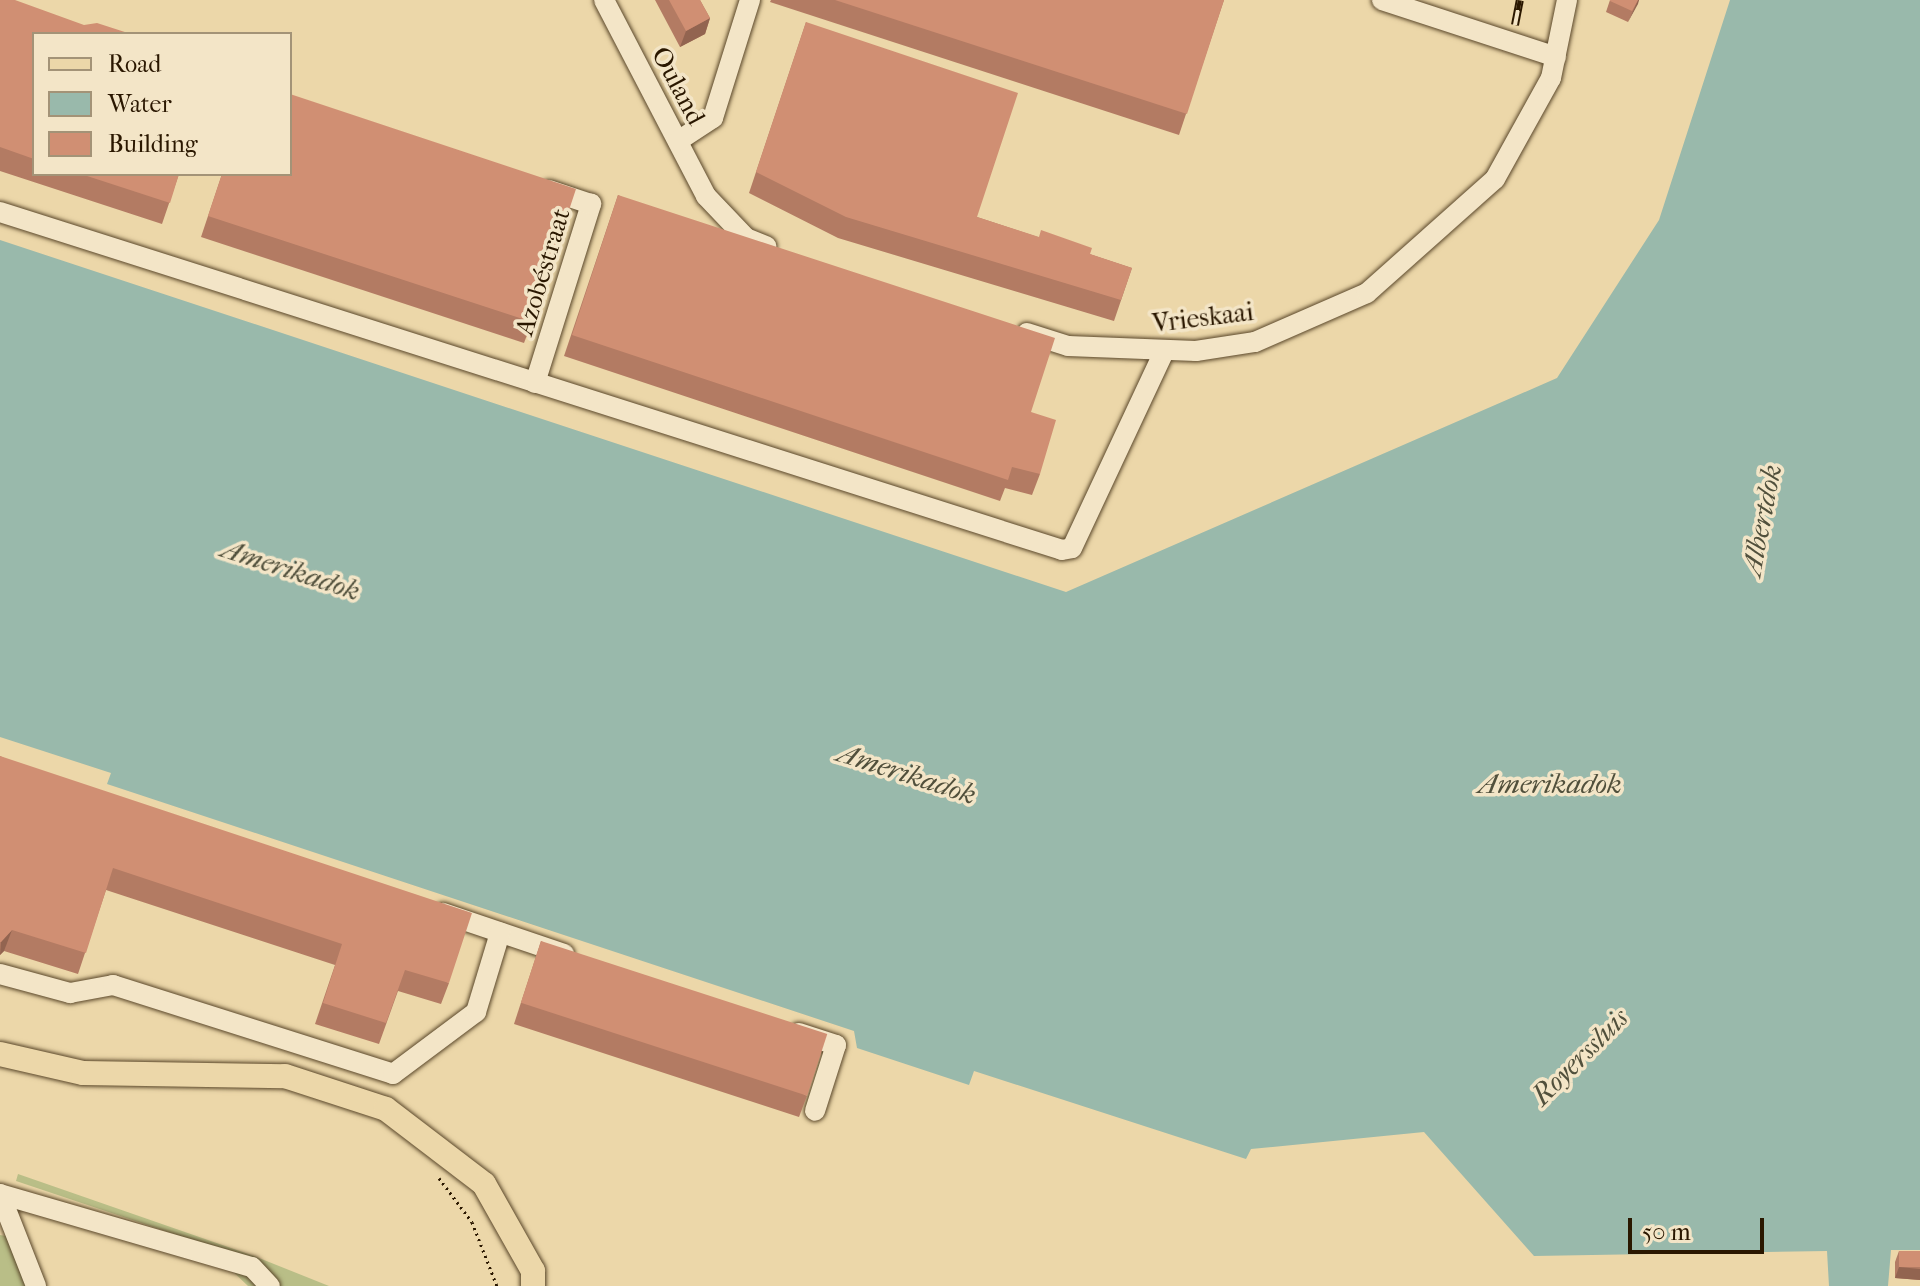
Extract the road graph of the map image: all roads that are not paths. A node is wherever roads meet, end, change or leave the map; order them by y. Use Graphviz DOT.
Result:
graph roads {
  1 [pos="604,0"];
  2 [pos="750,0"];
  3 [pos="1382,0"];
  4 [pos="1567,0"];
  5 [pos="1556,57"];
  6 [pos="678,141"];
  7 [pos="531,184"];
  8 [pos="0,212"];
  9 [pos="785,253"];
  10 [pos="1010,328"];
  11 [pos="1164,352"];
  12 [pos="535,383"];
  13 [pos="425,907"];
  14 [pos="500,933"];
  15 [pos="588,962"];
  16 [pos="0,974"];
  17 [pos="778,1026"];
  18 [pos="0,1054"];
  19 [pos="815,1111"];
  20 [pos="0,1194"];
  21 [pos="36,1286"];
  22 [pos="270,1286"];
  23 [pos="533,1286"];
  1 -- 6 [label="street, Ouland"];
  2 -- 6 [label="street"];
  3 -- 5 [label="street"];
  4 -- 5 [label="street, Vrieskaai"];
  5 -- 11 [label="street, Vrieskaai"];
  6 -- 9 [label="street, Ouland"];
  7 -- 12 [label="street, Azobéstraat"];
  8 -- 12 [label="street"];
  10 -- 11 [label="street, Vrieskaai"];
  11 -- 12 [label="street"];
  13 -- 14 [label="street"];
  14 -- 15 [label="street"];
  14 -- 16 [label="street"];
  17 -- 19 [label="street"];
  18 -- 23 [label="main road"];
  20 -- 21 [label="street"];
  20 -- 22 [label="street"];
}
